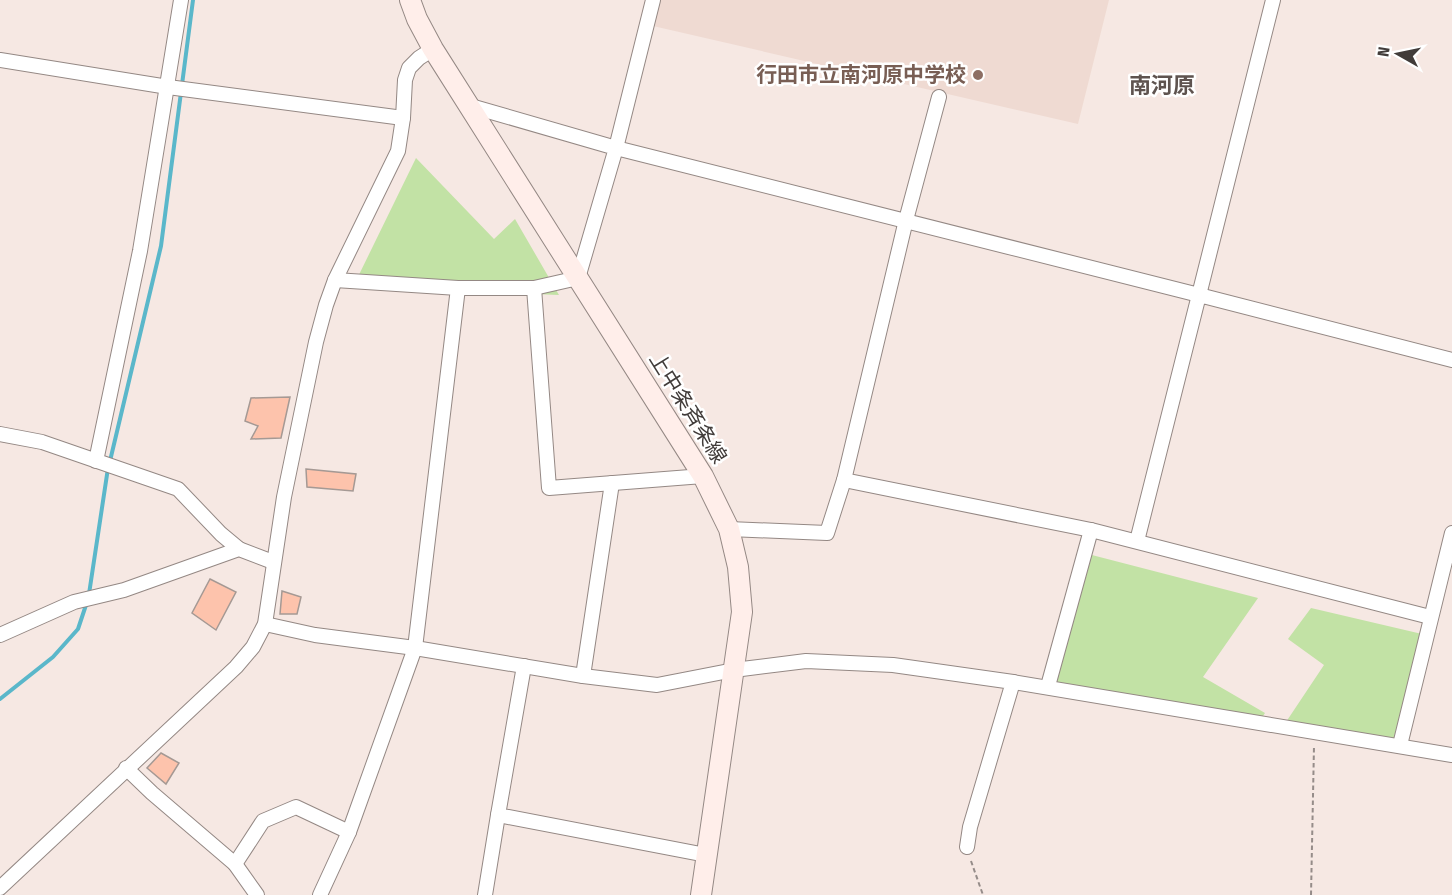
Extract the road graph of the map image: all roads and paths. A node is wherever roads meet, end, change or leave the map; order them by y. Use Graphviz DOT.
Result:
graph roads {
  1 [pos="181,0"];
  2 [pos="410,0"];
  3 [pos="653,0"];
  4 [pos="1273,0"];
  5 [pos="433,50"];
  6 [pos="0,60"];
  7 [pos="168,87"];
  8 [pos="939,97"];
  9 [pos="467,105"];
  10 [pos="403,118"];
  11 [pos="615,148"];
  12 [pos="906,220"];
  13 [pos="578,278"];
  14 [pos="335,280"];
  15 [pos="458,288"];
  16 [pos="534,288"];
  17 [pos="1199,295"];
  18 [pos="1452,360"];
  19 [pos="0,435"];
  20 [pos="96,461"];
  21 [pos="704,476"];
  22 [pos="844,480"];
  23 [pos="612,483"];
  24 [pos="729,529"];
  25 [pos="1091,530"];
  26 [pos="1452,533"];
  27 [pos="1137,541"];
  28 [pos="239,549"];
  29 [pos="273,562"];
  30 [pos="1430,617"];
  31 [pos="265,624"];
  32 [pos="0,635"];
  33 [pos="415,648"];
  34 [pos="524,666"];
  35 [pos="734,670"];
  36 [pos="583,676"];
  37 [pos="1013,682"];
  38 [pos="1048,686"];
  39 [pos="1315,731"];
  40 [pos="1400,746"];
  41 [pos="1452,755"];
  42 [pos="126,768"];
  43 [pos="498,815"];
  44 [pos="350,832"];
  45 [pos="967,847"];
  46 [pos="706,855"];
  47 [pos="235,864"];
  48 [pos="0,888"];
  49 [pos="257,895"];
  50 [pos="320,895"];
  51 [pos="485,895"];
  52 [pos="701,895"];
  53 [pos="983,895"];
  54 [pos="1311,895"];
  1 -- 7 [label="street"];
  2 -- 5 [label="main road, 上中条斉条線"];
  3 -- 11 [label="street"];
  4 -- 17 [label="street"];
  5 -- 9 [label="main road, 上中条斉条線"];
  5 -- 10 [label="street"];
  6 -- 7 [label="street"];
  7 -- 10 [label="street"];
  7 -- 20 [label="street"];
  8 -- 12 [label="street"];
  9 -- 11 [label="street"];
  9 -- 13 [label="main road, 上中条斉条線"];
  10 -- 14 [label="street"];
  11 -- 12 [label="street"];
  11 -- 13 [label="street"];
  12 -- 17 [label="street"];
  12 -- 22 [label="street"];
  13 -- 16 [label="street"];
  13 -- 21 [label="main road, 上中条斉条線"];
  14 -- 15 [label="street"];
  14 -- 29 [label="street"];
  15 -- 16 [label="street"];
  15 -- 33 [label="street"];
  16 -- 23 [label="street"];
  17 -- 18 [label="street"];
  17 -- 27 [label="street"];
  19 -- 20 [label="street"];
  20 -- 28 [label="street"];
  21 -- 23 [label="street"];
  21 -- 24 [label="main road, 上中条斉条線"];
  22 -- 24 [label="street"];
  22 -- 25 [label="street"];
  23 -- 36 [label="street"];
  24 -- 35 [label="main road, 上中条斉条線"];
  25 -- 27 [label="street"];
  25 -- 38 [label="street"];
  26 -- 30 [label="street"];
  27 -- 30 [label="street"];
  28 -- 29 [label="street"];
  28 -- 32 [label="street"];
  29 -- 31 [label="street"];
  30 -- 40 [label="street"];
  31 -- 33 [label="street"];
  31 -- 42 [label="street"];
  33 -- 34 [label="street"];
  33 -- 44 [label="street"];
  34 -- 36 [label="street"];
  34 -- 43 [label="street"];
  35 -- 36 [label="street"];
  35 -- 37 [label="street"];
  35 -- 46 [label="main road, 上中条斉条線"];
  37 -- 38 [label="street"];
  37 -- 45 [label="street"];
  38 -- 39 [label="street"];
  39 -- 40 [label="street"];
  39 -- 54 [label="path"];
  40 -- 41 [label="street"];
  42 -- 47 [label="street"];
  42 -- 48 [label="street"];
  43 -- 46 [label="street"];
  43 -- 51 [label="street"];
  44 -- 47 [label="street"];
  44 -- 50 [label="street"];
  45 -- 53 [label="path"];
  46 -- 52 [label="main road, 上中条斉条線"];
  47 -- 49 [label="street"];
}
